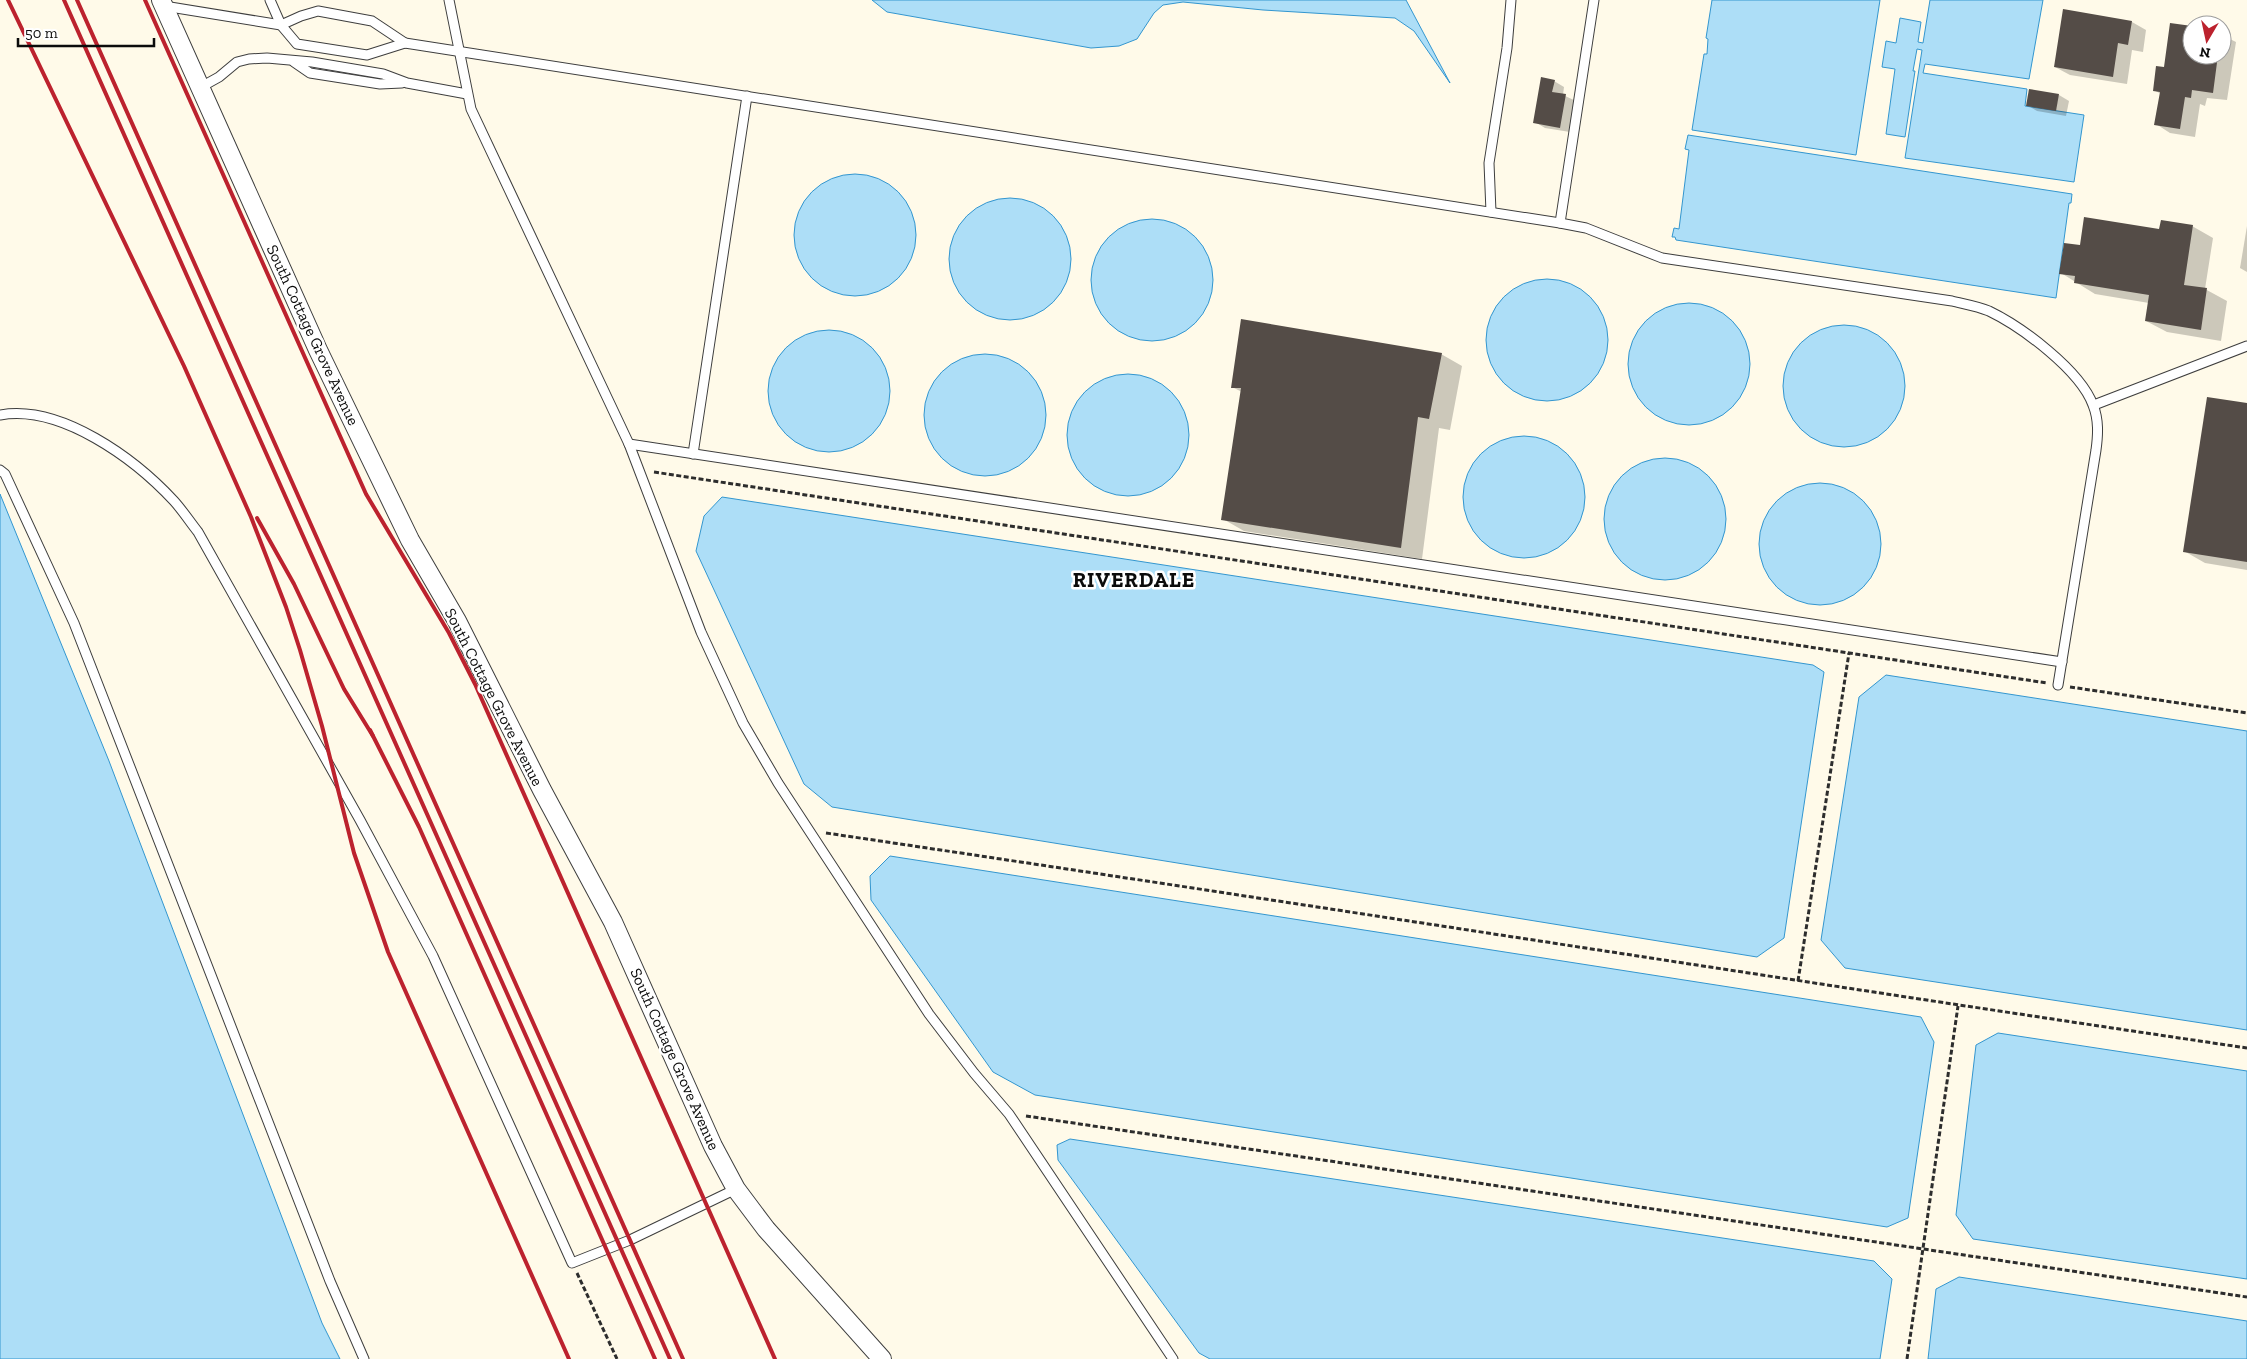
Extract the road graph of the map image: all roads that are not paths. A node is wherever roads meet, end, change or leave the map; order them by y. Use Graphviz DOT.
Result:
graph roads {
  1 [pos="270,0"];
  2 [pos="449,0"];
  3 [pos="1511,0"];
  4 [pos="1594,0"];
  5 [pos="163,3"];
  6 [pos="281,25"];
  7 [pos="405,43"];
  8 [pos="460,52"];
  9 [pos="201,87"];
  10 [pos="467,94"];
  11 [pos="747,96"];
  12 [pos="1491,212"];
  13 [pos="1560,223"];
  14 [pos="2247,346"];
  15 [pos="2094,405"];
  16 [pos="0,415"];
  17 [pos="629,444"];
  18 [pos="693,454"];
  19 [pos="0,470"];
  20 [pos="2062,662"];
  21 [pos="2058,685"];
  22 [pos="736,1189"];
  23 [pos="364,1359"];
  24 [pos="882,1359"];
  25 [pos="1173,1359"];
  1 -- 6 [label="lane"];
  2 -- 8 [label="lane"];
  3 -- 12 [label="lane"];
  4 -- 13 [label="lane"];
  5 -- 6 [label="lane"];
  5 -- 9 [label="street, South Cottage Grove Avenue"];
  6 -- 7 [label="lane"];
  6 -- 7 [label="lane"];
  7 -- 8 [label="lane"];
  8 -- 10 [label="lane"];
  8 -- 11 [label="lane"];
  9 -- 10 [label="lane"];
  9 -- 22 [label="street, South Cottage Grove Avenue"];
  10 -- 17 [label="lane"];
  11 -- 12 [label="lane"];
  11 -- 18 [label="lane"];
  12 -- 13 [label="lane"];
  13 -- 15 [label="lane"];
  14 -- 15 [label="lane"];
  15 -- 20 [label="lane"];
  16 -- 22 [label="lane"];
  17 -- 18 [label="lane"];
  17 -- 25 [label="lane"];
  18 -- 20 [label="lane"];
  19 -- 23 [label="lane"];
  20 -- 21 [label="lane"];
  22 -- 24 [label="street, South Cottage Grove Avenue"];
}
